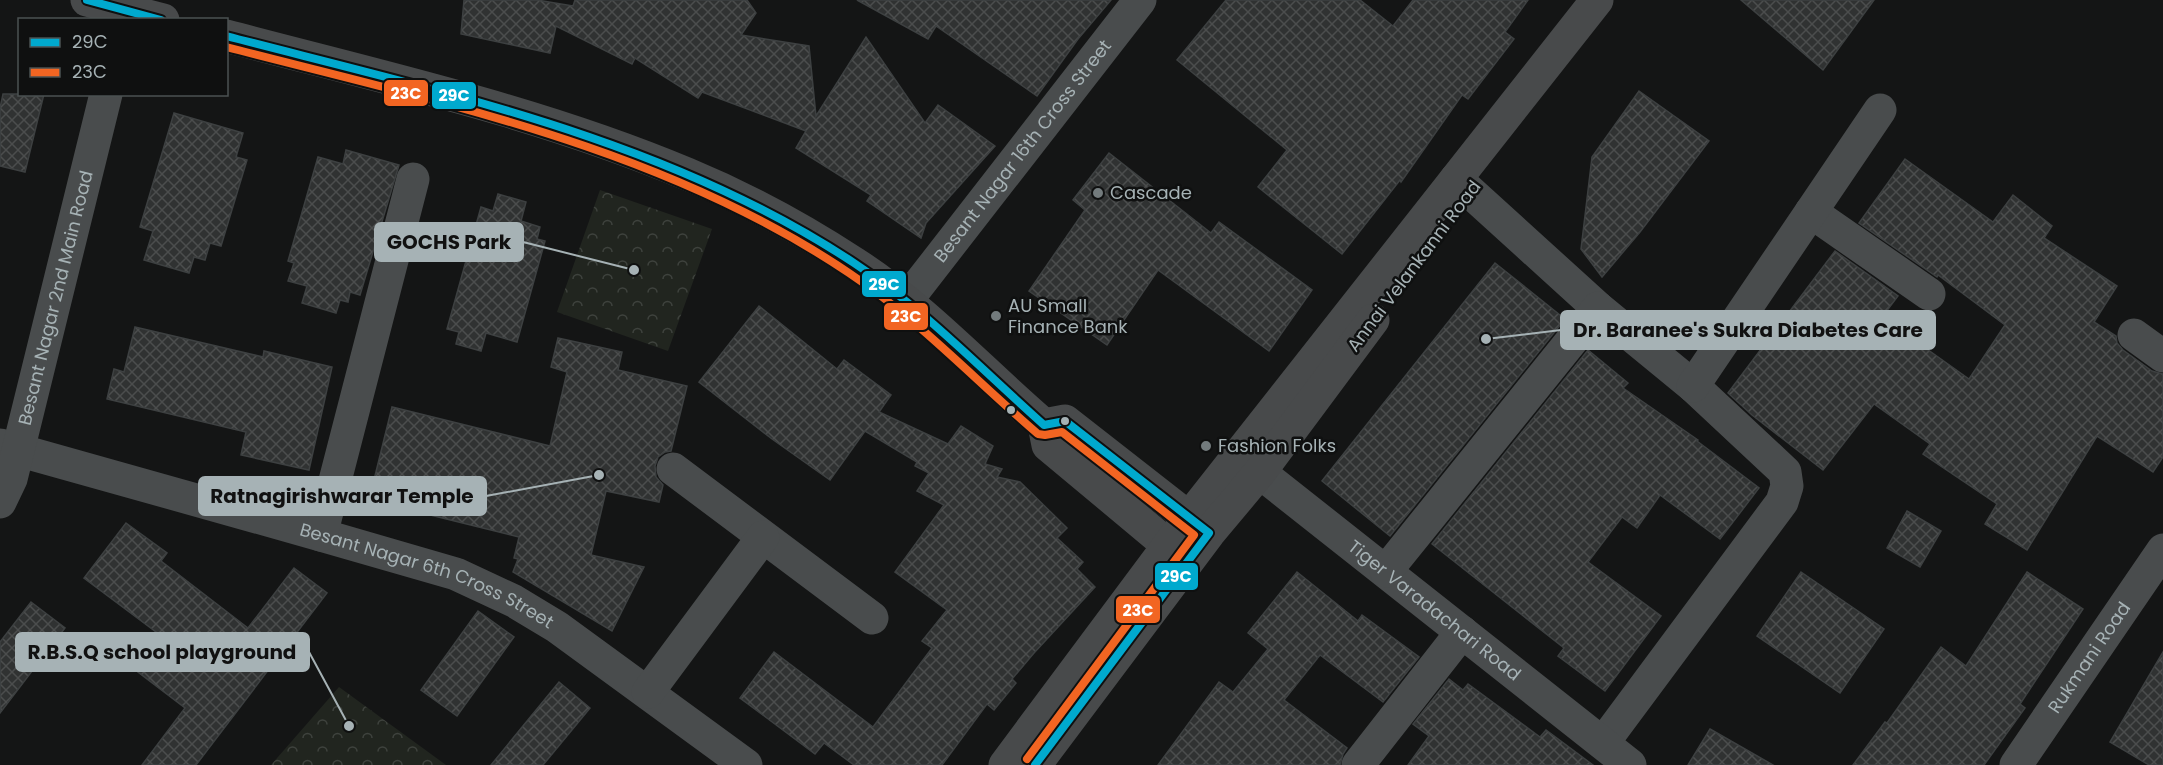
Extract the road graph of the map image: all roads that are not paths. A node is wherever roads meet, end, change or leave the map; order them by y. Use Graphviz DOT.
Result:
graph roads {
  1 [pos="87,0"];
  2 [pos="1140,0"];
  3 [pos="1597,0"];
  4 [pos="1620,0"];
  5 [pos="128,10"];
  6 [pos="156,18"];
  7 [pos="228,37"];
  8 [pos="105,96"];
  9 [pos="1880,110"];
  10 [pos="413,179"];
  11 [pos="1462,186"];
  12 [pos="1811,212"];
  13 [pos="1929,294"];
  14 [pos="906,301"];
  15 [pos="1598,308"];
  16 [pos="2134,335"];
  17 [pos="2163,356"];
  18 [pos="1693,386"];
  19 [pos="1044,425"];
  20 [pos="9,448"];
  21 [pos="1249,464"];
  22 [pos="673,469"];
  23 [pos="0,502"];
  24 [pos="1199,525"];
  25 [pos="321,535"];
  26 [pos="763,537"];
  27 [pos="2163,550"];
  28 [pos="1179,553"];
  29 [pos="1386,571"];
  30 [pos="872,618"];
  31 [pos="1462,632"];
  32 [pos="648,692"];
  33 [pos="1603,743"];
  34 [pos="746,765"];
  35 [pos="1005,765"];
  36 [pos="1035,765"];
  37 [pos="1358,765"];
  38 [pos="1630,765"];
  39 [pos="2016,765"];
  1 -- 5 [label="main road"];
  2 -- 14 [label="street, Besant Nagar 16th Cross Street"];
  3 -- 11 [label="main road, Annai Velankanni Road"];
  4 -- 11 [label="main road, Annai Velankanni Road"];
  5 -- 6 [label="main road"];
  7 -- 14 [label="main road"];
  8 -- 20 [label="street, Besant Nagar 2nd Main Road"];
  9 -- 12 [label="street"];
  10 -- 25 [label="street"];
  11 -- 15 [label="street"];
  11 -- 21 [label="main road, Annai Velankanni Road"];
  12 -- 13 [label="street"];
  12 -- 18 [label="street"];
  14 -- 19 [label="main road"];
  15 -- 18 [label="street"];
  15 -- 29 [label="street"];
  16 -- 17 [label="street"];
  18 -- 33 [label="street"];
  19 -- 24 [label="main road"];
  19 -- 28 [label="main road"];
  20 -- 23 [label="street, Besant Nagar 2nd Main Road"];
  20 -- 25 [label="street, Besant Nagar 6th Cross Street"];
  21 -- 24 [label="main road, Annai Velankanni Road"];
  21 -- 29 [label="street, Tiger Varadachari Road"];
  22 -- 26 [label="street"];
  24 -- 28 [label="main road, Annai Velankanni Road"];
  25 -- 32 [label="street, Besant Nagar 6th Cross Street"];
  26 -- 30 [label="street"];
  26 -- 32 [label="street"];
  27 -- 39 [label="street, Rukmani Road"];
  28 -- 35 [label="main road"];
  28 -- 36 [label="main road"];
  29 -- 31 [label="street, Tiger Varadachari Road"];
  31 -- 33 [label="street, Tiger Varadachari Road"];
  31 -- 37 [label="street"];
  32 -- 34 [label="street, Besant Nagar 6th Cross Street"];
  33 -- 38 [label="street, Tiger Varadachari Road"];
}
